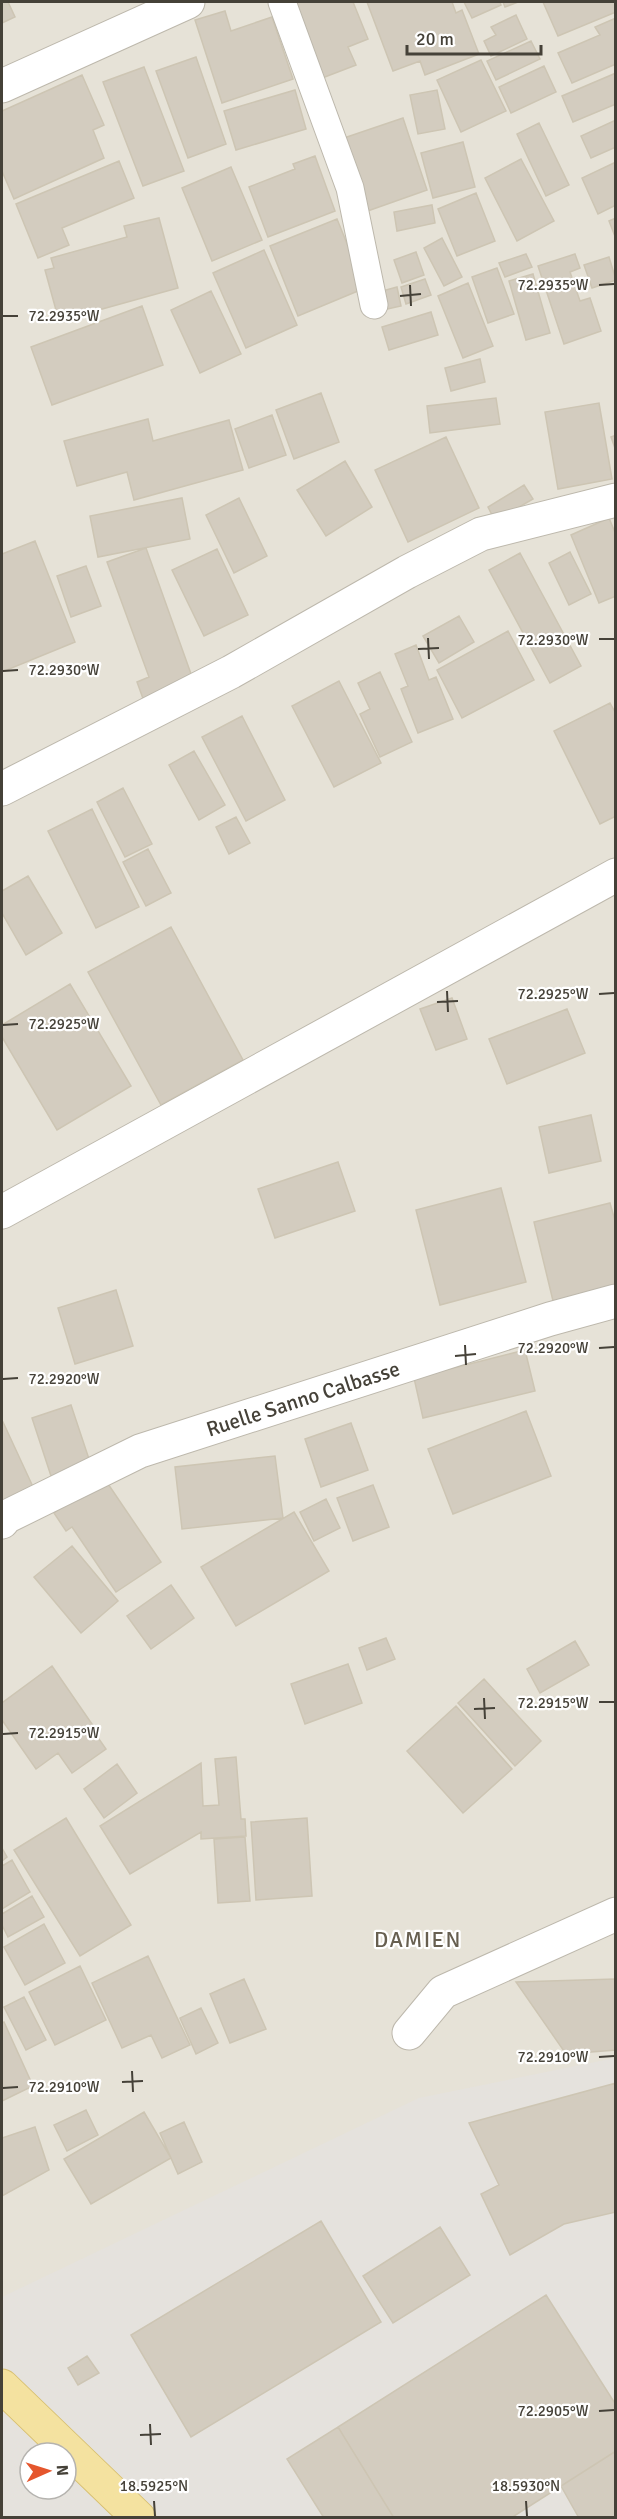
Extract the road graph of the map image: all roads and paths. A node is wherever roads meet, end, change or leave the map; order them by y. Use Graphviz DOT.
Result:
graph roads {
  1 [pos="188,2"];
  2 [pos="282,2"];
  3 [pos="2,86"];
  4 [pos="374,305"];
  5 [pos="615,500"];
  6 [pos="2,789"];
  7 [pos="615,875"];
  8 [pos="2,1212"];
  9 [pos="615,1301"];
  10 [pos="2,1522"];
  11 [pos="615,1914"];
  12 [pos="409,2032"];
  13 [pos="2,2386"];
  14 [pos="140,2517"];
  1 -- 3 [label="street"];
  2 -- 4 [label="lane"];
  5 -- 6 [label="street"];
  7 -- 8 [label="street"];
  9 -- 10 [label="street, Ruelle Sanno Calbasse"];
  11 -- 12 [label="street"];
  13 -- 14 [label="main road"];
}
